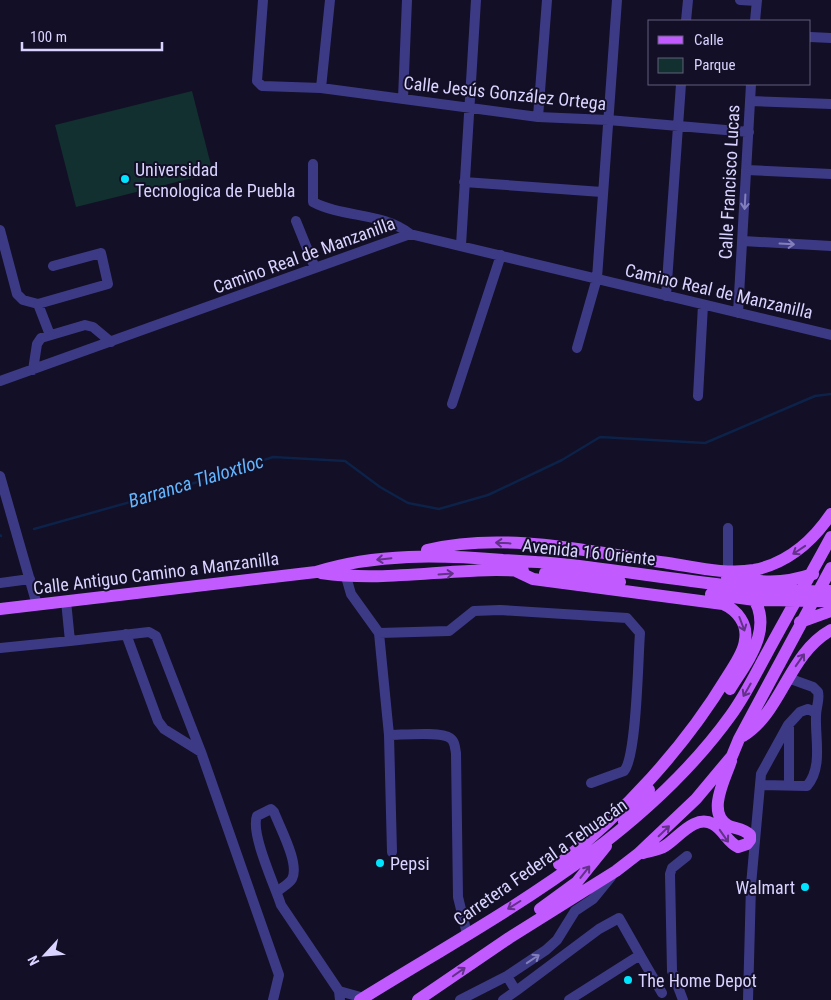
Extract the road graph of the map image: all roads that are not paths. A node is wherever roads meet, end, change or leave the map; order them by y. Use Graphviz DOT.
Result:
graph roads {
  1 [pos="263,0"];
  2 [pos="330,0"];
  3 [pos="407,0"];
  4 [pos="476,0"];
  5 [pos="547,0"];
  6 [pos="616,0"];
  7 [pos="688,0"];
  8 [pos="740,0"];
  9 [pos="757,0"];
  10 [pos="686,20"];
  11 [pos="755,20"];
  12 [pos="811,37"];
  13 [pos="831,38"];
  14 [pos="681,85"];
  15 [pos="751,85"];
  16 [pos="321,88"];
  17 [pos="403,99"];
  18 [pos="750,102"];
  19 [pos="831,104"];
  20 [pos="468,109"];
  21 [pos="538,116"];
  22 [pos="608,120"];
  23 [pos="678,126"];
  24 [pos="749,132"];
  25 [pos="313,164"];
  26 [pos="746,170"];
  27 [pos="831,174"];
  28 [pos="464,182"];
  29 [pos="602,192"];
  30 [pos="296,222"];
  31 [pos="0,230"];
  32 [pos="410,234"];
  33 [pos="742,241"];
  34 [pos="461,245"];
  35 [pos="831,246"];
  36 [pos="501,255"];
  37 [pos="53,266"];
  38 [pos="315,268"];
  39 [pos="597,278"];
  40 [pos="666,296"];
  41 [pos="38,304"];
  42 [pos="704,305"];
  43 [pos="738,313"];
  44 [pos="50,335"];
  45 [pos="831,335"];
  46 [pos="111,342"];
  47 [pos="577,348"];
  48 [pos="33,370"];
  49 [pos="0,381"];
  50 [pos="698,396"];
  51 [pos="452,404"];
  52 [pos="0,476"];
  53 [pos="831,514"];
  54 [pos="728,528"];
  55 [pos="831,537"];
  56 [pos="409,556"];
  57 [pos="534,562"];
  58 [pos="831,566"];
  59 [pos="344,570"];
  60 [pos="509,571"];
  61 [pos="728,571"];
  62 [pos="810,574"];
  63 [pos="30,579"];
  64 [pos="0,583"];
  65 [pos="746,589"];
  66 [pos="821,594"];
  67 [pos="798,596"];
  68 [pos="755,600"];
  69 [pos="831,600"];
  70 [pos="66,601"];
  71 [pos="37,605"];
  72 [pos="0,609"];
  73 [pos="831,611"];
  74 [pos="803,620"];
  75 [pos="831,630"];
  76 [pos="379,633"];
  77 [pos="126,634"];
  78 [pos="70,641"];
  79 [pos="773,642"];
  80 [pos="0,648"];
  81 [pos="788,678"];
  82 [pos="816,713"];
  83 [pos="788,726"];
  84 [pos="389,736"];
  85 [pos="739,739"];
  86 [pos="201,752"];
  87 [pos="732,756"];
  88 [pos="591,783"];
  89 [pos="761,785"];
  90 [pos="789,786"];
  91 [pos="614,836"];
  92 [pos="392,852"];
  93 [pos="638,854"];
  94 [pos="686,856"];
  95 [pos="616,871"];
  96 [pos="535,891"];
  97 [pos="277,892"];
  98 [pos="467,934"];
  99 [pos="509,938"];
  100 [pos="640,955"];
  101 [pos="507,976"];
  102 [pos="516,991"];
  103 [pos="662,993"];
  104 [pos="340,995"];
  105 [pos="363,999"];
  106 [pos="273,1000"];
  107 [pos="418,1000"];
  108 [pos="460,1000"];
  109 [pos="503,1000"];
  110 [pos="569,1000"];
  111 [pos="683,1000"];
  112 [pos="748,1000"];
  1 -- 16 [label="street, Calle Jesús González Ortega"];
  2 -- 16 [label="street"];
  3 -- 17 [label="street"];
  4 -- 20 [label="street"];
  5 -- 21 [label="street"];
  6 -- 22 [label="street"];
  7 -- 10 [label="street"];
  8 -- 9 [label="street"];
  9 -- 11 [label="street"];
  12 -- 13 [label="street"];
  14 -- 23 [label="street"];
  15 -- 18 [label="street, Calle Francisco Lucas"];
  16 -- 17 [label="street, Calle Jesús González Ortega"];
  17 -- 20 [label="street, Calle Jesús González Ortega"];
  18 -- 19 [label="street"];
  18 -- 24 [label="street, Calle Francisco Lucas"];
  20 -- 21 [label="street, Calle Jesús González Ortega"];
  20 -- 28 [label="street"];
  21 -- 22 [label="street, Calle Jesús González Ortega"];
  22 -- 23 [label="street, Calle Jesús González Ortega"];
  22 -- 29 [label="street"];
  23 -- 24 [label="street, Calle Jesús González Ortega"];
  23 -- 40 [label="street"];
  24 -- 26 [label="street, Calle Francisco Lucas"];
  25 -- 32 [label="street"];
  26 -- 27 [label="street"];
  26 -- 33 [label="street, Calle Francisco Lucas, one-way"];
  28 -- 29 [label="street"];
  28 -- 34 [label="street"];
  29 -- 39 [label="street"];
  30 -- 38 [label="street"];
  31 -- 41 [label="street"];
  32 -- 34 [label="street, Camino Real de Manzanilla"];
  32 -- 38 [label="street, Camino Real de Manzanilla"];
  33 -- 35 [label="street, one-way"];
  33 -- 43 [label="street, Calle Francisco Lucas"];
  34 -- 36 [label="street, Camino Real de Manzanilla"];
  36 -- 39 [label="street, Camino Real de Manzanilla"];
  36 -- 51 [label="street"];
  37 -- 41 [label="street"];
  38 -- 46 [label="street, Camino Real de Manzanilla"];
  39 -- 40 [label="street, Camino Real de Manzanilla"];
  39 -- 47 [label="street"];
  40 -- 42 [label="street, Camino Real de Manzanilla"];
  41 -- 44 [label="street"];
  42 -- 43 [label="street, Camino Real de Manzanilla"];
  42 -- 50 [label="street"];
  43 -- 45 [label="street, Camino Real de Manzanilla"];
  44 -- 46 [label="street"];
  44 -- 48 [label="street"];
  46 -- 48 [label="street, Camino Real de Manzanilla"];
  48 -- 49 [label="street, Camino Real de Manzanilla"];
  52 -- 63 [label="street"];
  53 -- 61 [label="main road, one-way"];
  54 -- 61 [label="street"];
  55 -- 62 [label="main road, Carretera Federal a Tehuacán"];
  56 -- 57 [label="main road, Avenida 16 Oriente"];
  56 -- 59 [label="main road, Avenida 16 Oriente, one-way"];
  61 -- 56 [label="main road, one-way"];
  57 -- 60 [label="main road"];
  57 -- 62 [label="main road"];
  57 -- 65 [label="main road, Avenida 16 Oriente"];
  58 -- 62 [label="main road"];
  58 -- 66 [label="main road"];
  59 -- 60 [label="main road, Avenida 16 Oriente, one-way"];
  59 -- 70 [label="main road, Calle Antiguo Camino a Manzanilla"];
  59 -- 76 [label="street"];
  60 -- 68 [label="main road, Avenida 16 Oriente"];
  60 -- 96 [label="main road, one-way"];
  62 -- 67 [label="main road, Carretera Federal a Tehuacán"];
  63 -- 64 [label="street"];
  63 -- 71 [label="street"];
  65 -- 67 [label="main road, Avenida 16 Oriente"];
  65 -- 68 [label="main road"];
  66 -- 67 [label="main road, Avenida 16 Oriente"];
  66 -- 69 [label="main road, Avenida 16 Oriente"];
  66 -- 74 [label="main road"];
  67 -- 68 [label="main road, Avenida 16 Oriente"];
  67 -- 79 [label="main road, Carretera Federal a Tehuacán"];
  68 -- 91 [label="main road"];
  70 -- 71 [label="main road, Calle Antiguo Camino a Manzanilla"];
  70 -- 78 [label="street"];
  71 -- 72 [label="main road, Calle Antiguo Camino a Manzanilla"];
  73 -- 74 [label="main road"];
  74 -- 79 [label="main road"];
  74 -- 85 [label="main road"];
  81 -- 75 [label="main road, one-way"];
  76 -- 84 [label="street"];
  76 -- 88 [label="street"];
  77 -- 78 [label="street"];
  77 -- 86 [label="street"];
  77 -- 86 [label="street"];
  78 -- 80 [label="street"];
  79 -- 91 [label="main road, Carretera Federal a Tehuacán, one-way"];
  81 -- 82 [label="street"];
  81 -- 85 [label="main road"];
  82 -- 83 [label="street"];
  82 -- 90 [label="street"];
  83 -- 89 [label="street"];
  83 -- 90 [label="street"];
  84 -- 92 [label="street"];
  84 -- 98 [label="street"];
  85 -- 87 [label="main road"];
  86 -- 106 [label="street"];
  93 -- 87 [label="main road, one-way"];
  93 -- 87 [label="main road, one-way"];
  89 -- 90 [label="street"];
  89 -- 112 [label="street"];
  91 -- 96 [label="main road, Carretera Federal a Tehuacán"];
  99 -- 91 [label="main road, one-way"];
  93 -- 95 [label="main road"];
  94 -- 111 [label="street"];
  95 -- 99 [label="main road"];
  101 -- 95 [label="street, one-way"];
  96 -- 98 [label="main road, Carretera Federal a Tehuacán, one-way"];
  97 -- 97 [label="street"];
  97 -- 104 [label="street"];
  98 -- 105 [label="main road, Carretera Federal a Tehuacán"];
  107 -- 99 [label="main road, one-way"];
  100 -- 102 [label="street"];
  100 -- 103 [label="street"];
  100 -- 110 [label="street"];
  101 -- 102 [label="street"];
  101 -- 108 [label="street"];
  102 -- 109 [label="street"];
  104 -- 105 [label="street"];
}
